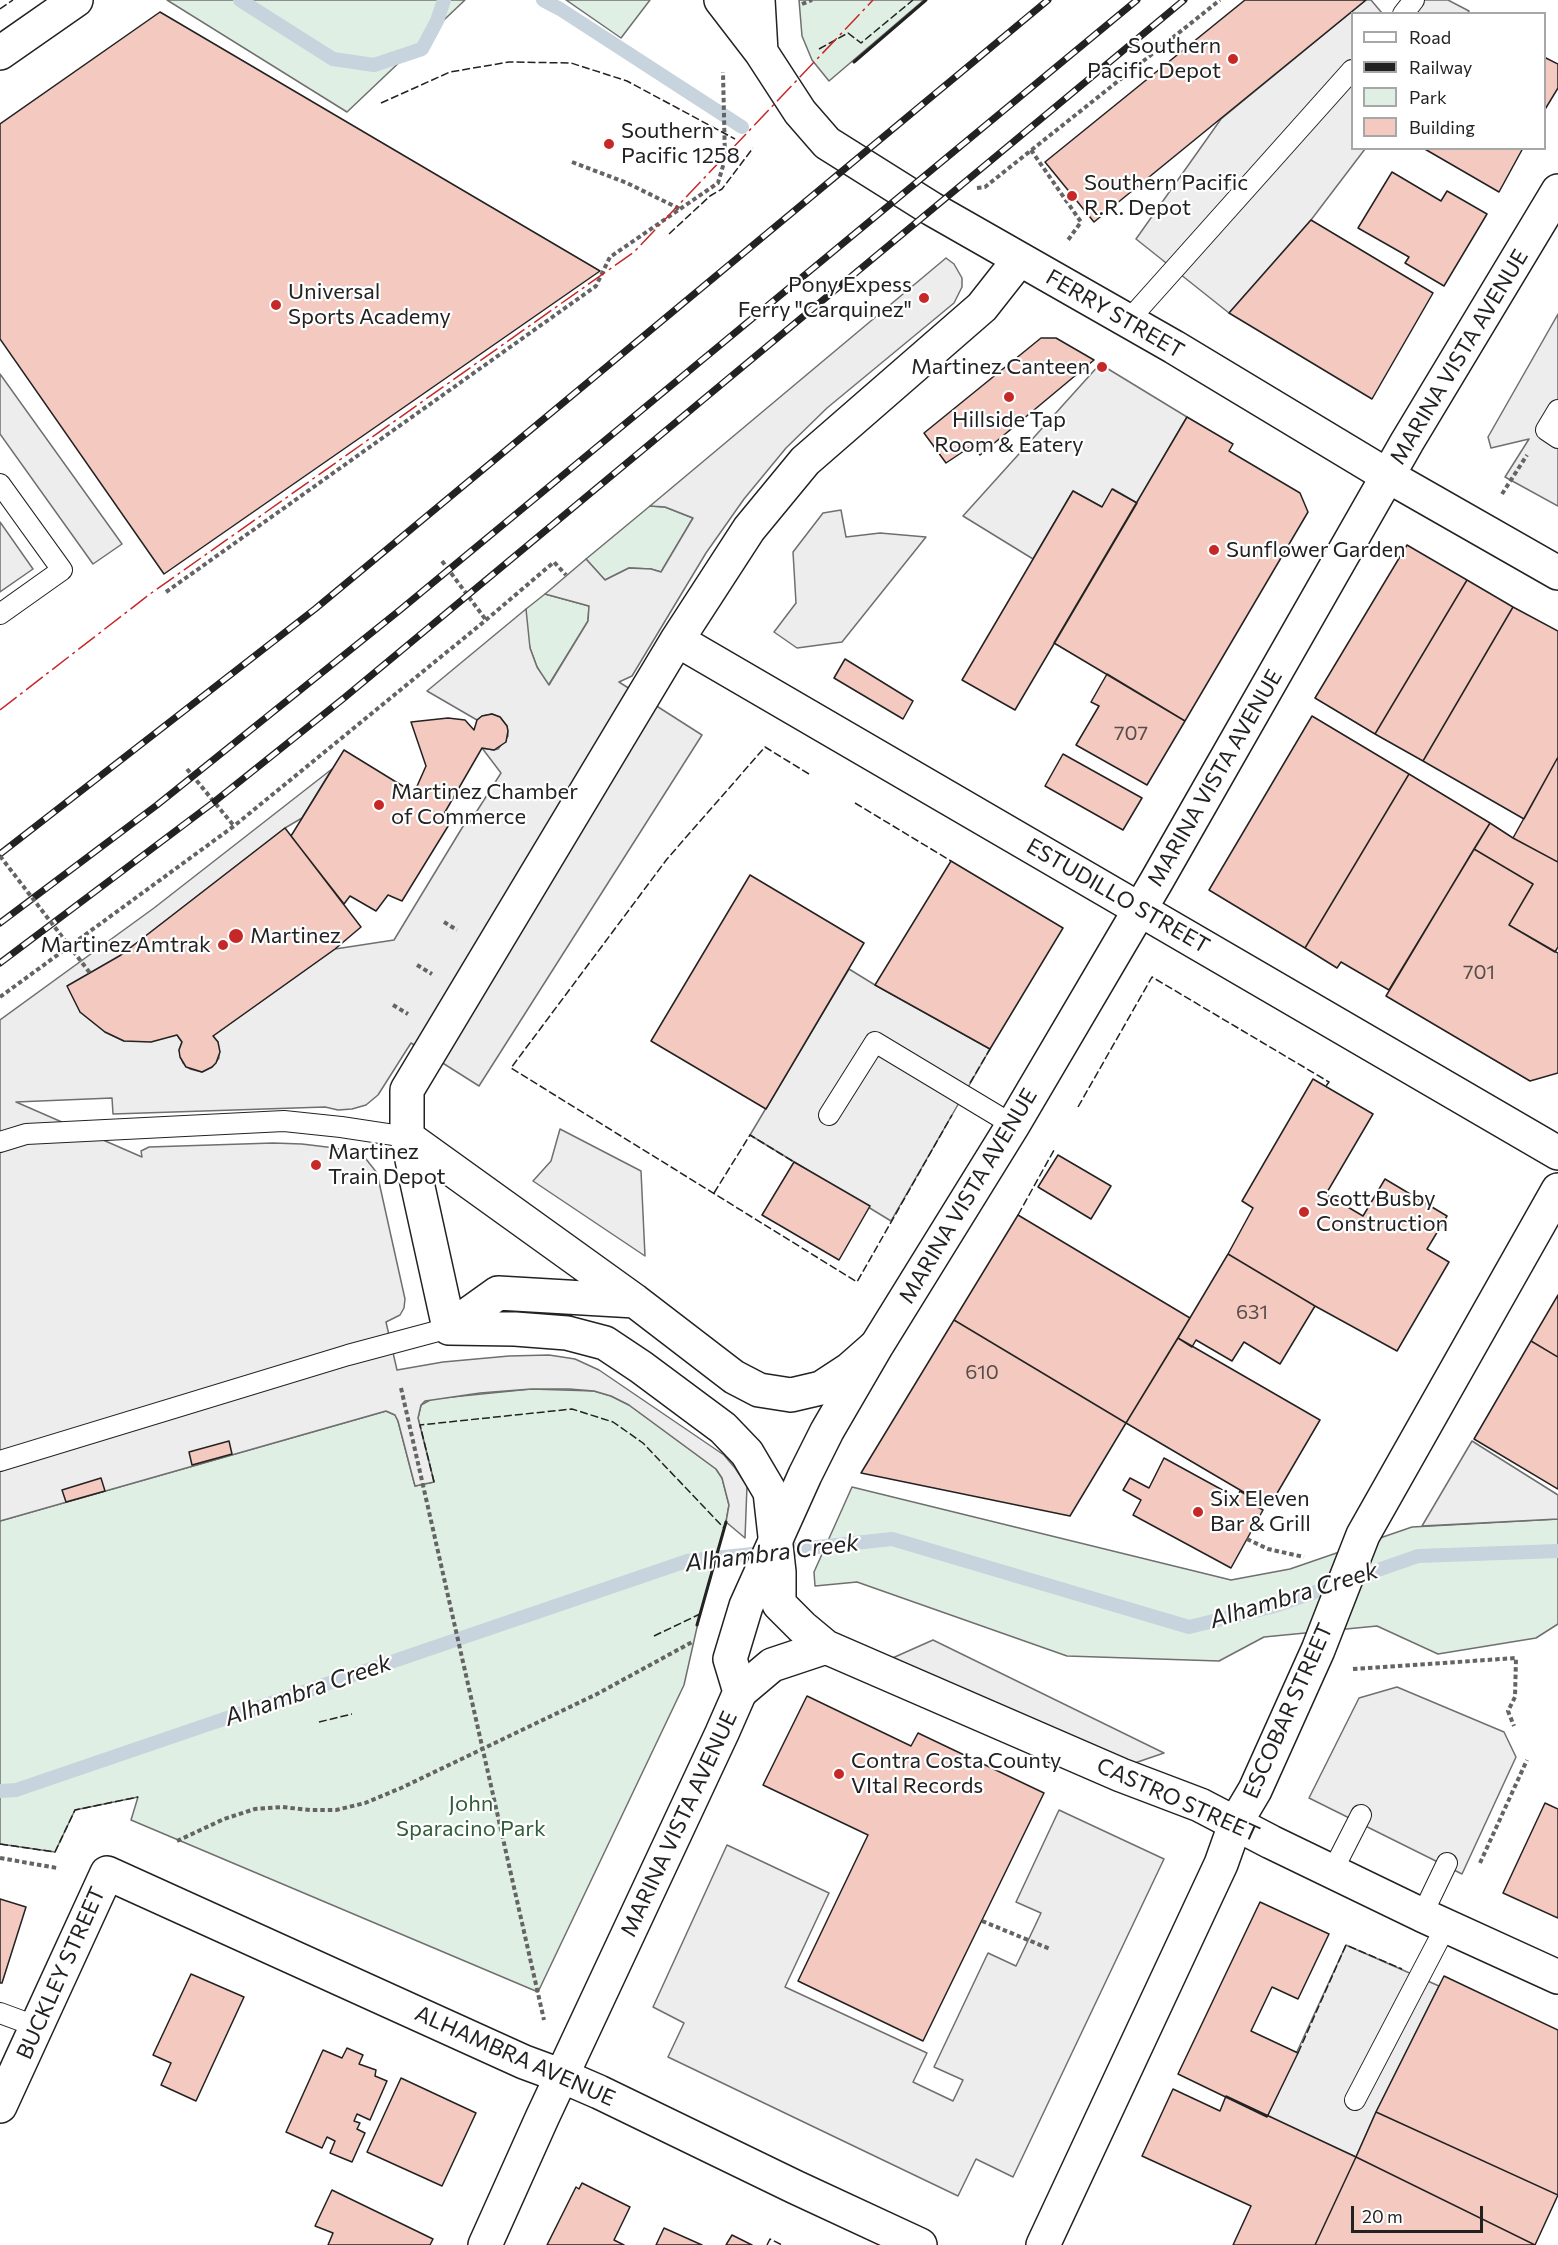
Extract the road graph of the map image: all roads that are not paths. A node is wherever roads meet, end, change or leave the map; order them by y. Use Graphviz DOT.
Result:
graph roads {
  1 [pos="75,0"];
  2 [pos="721,0"];
  3 [pos="758,0"];
  4 [pos="1414,0"];
  5 [pos="1405,12"];
  6 [pos="761,52"];
  7 [pos="0,53"];
  8 [pos="1351,72"];
  9 [pos="1558,191"];
  10 [pos="1019,260"];
  11 [pos="1127,322"];
  12 [pos="1558,410"];
  13 [pos="1558,438"];
  14 [pos="1388,476"];
  15 [pos="0,484"];
  16 [pos="1558,573"];
  17 [pos="0,614"];
  18 [pos="677,640"];
  19 [pos="1139,908"];
  20 [pos="829,1116"];
  21 [pos="1013,1125"];
  22 [pos="407,1137"];
  23 [pos="0,1142"];
  24 [pos="1558,1153"];
  25 [pos="1558,1190"];
  26 [pos="635,1301"];
  27 [pos="449,1328"];
  28 [pos="877,1345"];
  29 [pos="0,1461"];
  30 [pos="775,1543"];
  31 [pos="826,1647"];
  32 [pos="740,1692"];
  33 [pos="1361,1815"];
  34 [pos="1236,1822"];
  35 [pos="1447,1863"];
  36 [pos="1332,1872"];
  37 [pos="107,1873"];
  38 [pos="1434,1920"];
  39 [pos="1558,1977"];
  40 [pos="0,2013"];
  41 [pos="38,2027"];
  42 [pos="562,2076"];
  43 [pos="1355,2100"];
  44 [pos="0,2106"];
  45 [pos="485,2245"];
  46 [pos="920,2245"];
  47 [pos="1043,2245"];
  1 -- 7 [label="street"];
  2 -- 6 [label="street, FERRY STREET"];
  3 -- 6 [label="street"];
  4 -- 5 [label="lane"];
  6 -- 10 [label="street, FERRY STREET"];
  8 -- 11 [label="lane"];
  9 -- 14 [label="street, MARINA VISTA AVENUE"];
  10 -- 11 [label="street, FERRY STREET"];
  10 -- 18 [label="street"];
  11 -- 14 [label="street, FERRY STREET"];
  12 -- 13 [label="lane"];
  14 -- 16 [label="street, FERRY STREET"];
  14 -- 19 [label="street, MARINA VISTA AVENUE"];
  15 -- 17 [label="lane"];
  18 -- 19 [label="street, ESTUDILLO STREET"];
  18 -- 22 [label="street"];
  19 -- 21 [label="street, MARINA VISTA AVENUE"];
  19 -- 24 [label="street, ESTUDILLO STREET"];
  20 -- 21 [label="lane"];
  21 -- 28 [label="street, MARINA VISTA AVENUE"];
  22 -- 23 [label="lane"];
  22 -- 26 [label="street"];
  22 -- 27 [label="street"];
  25 -- 34 [label="street, ESCOBAR STREET"];
  26 -- 27 [label="street"];
  26 -- 28 [label="street"];
  27 -- 29 [label="lane"];
  27 -- 30 [label="street, CASTRO STREET"];
  28 -- 30 [label="street, MARINA VISTA AVENUE"];
  30 -- 31 [label="street, CASTRO STREET"];
  30 -- 32 [label="street, MARINA VISTA AVENUE"];
  31 -- 32 [label="street"];
  31 -- 34 [label="street, CASTRO STREET"];
  32 -- 42 [label="street, MARINA VISTA AVENUE"];
  33 -- 36 [label="lane"];
  34 -- 36 [label="street, CASTRO STREET"];
  34 -- 47 [label="street, ESCOBAR STREET"];
  35 -- 38 [label="lane"];
  36 -- 38 [label="street, CASTRO STREET"];
  37 -- 41 [label="street, BUCKLEY STREET"];
  37 -- 42 [label="street, ALHAMBRA AVENUE"];
  38 -- 39 [label="street, CASTRO STREET"];
  38 -- 43 [label="lane"];
  40 -- 41 [label="lane"];
  41 -- 44 [label="street, BUCKLEY STREET"];
  42 -- 45 [label="street, MARINA VISTA AVENUE"];
  42 -- 46 [label="street, ALHAMBRA AVENUE"];
}
